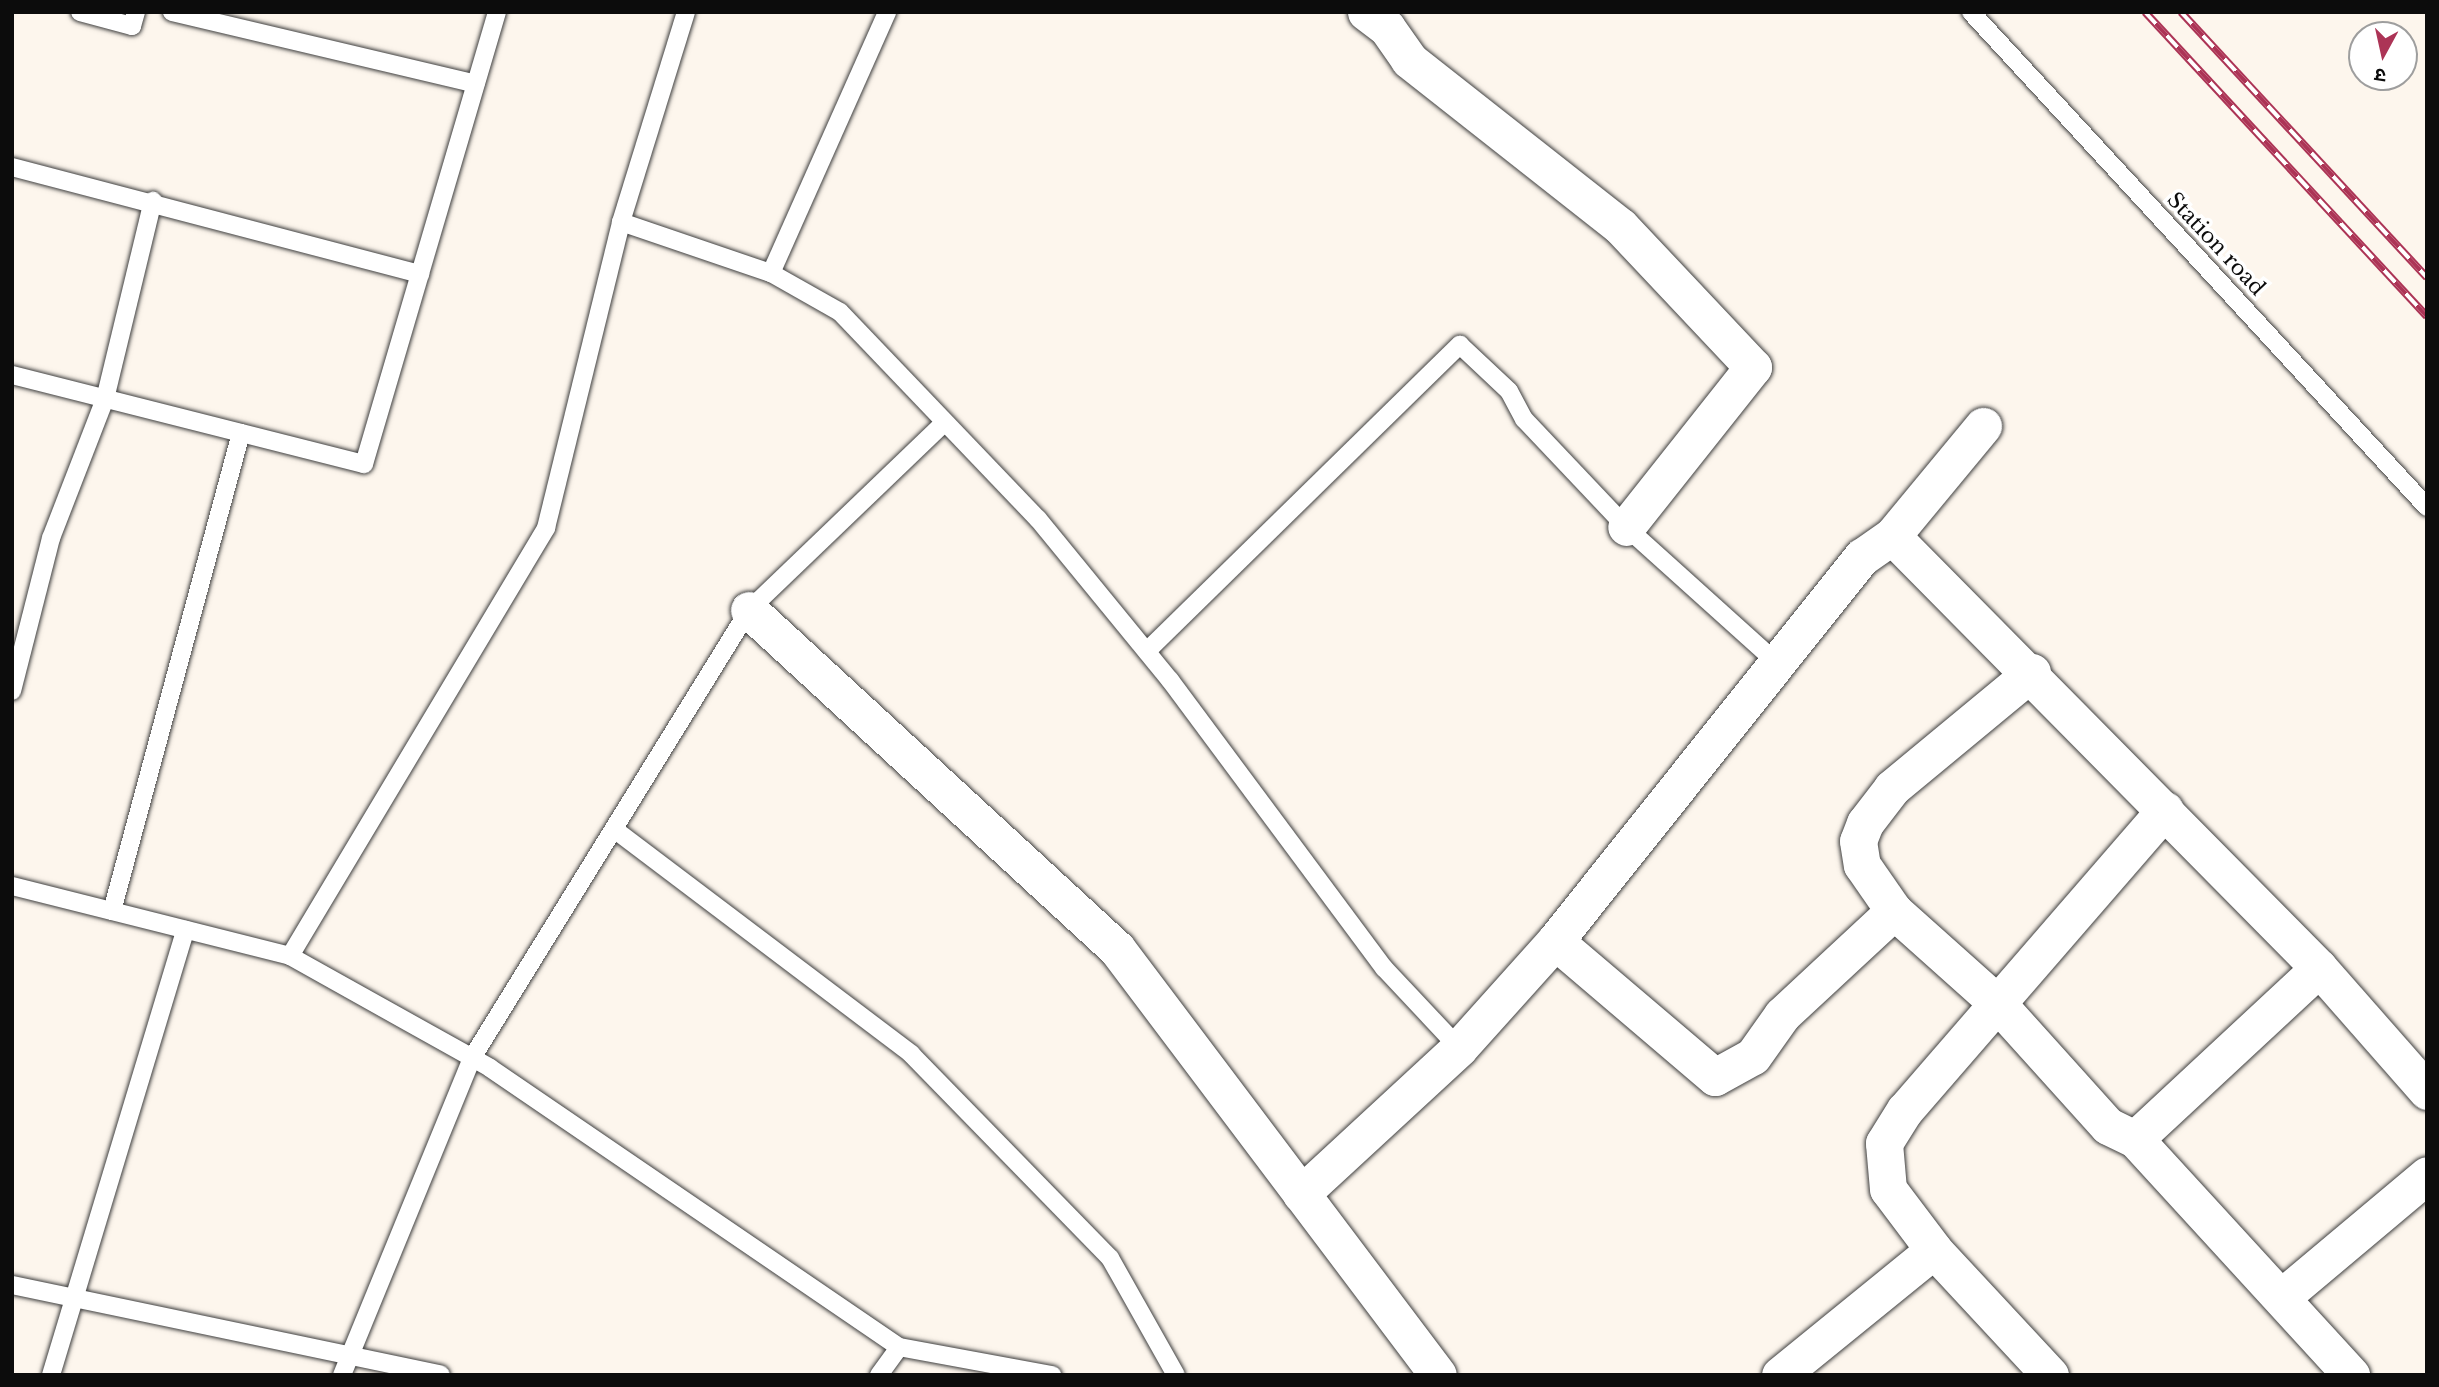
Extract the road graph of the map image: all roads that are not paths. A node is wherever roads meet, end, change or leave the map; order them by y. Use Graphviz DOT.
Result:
graph roads {
  1 [pos="80,12"];
  2 [pos="136,12"];
  3 [pos="172,12"];
  4 [pos="497,12"];
  5 [pos="686,12"];
  6 [pos="887,12"];
  7 [pos="1366,12"];
  8 [pos="1971,12"];
  9 [pos="476,84"];
  10 [pos="12,167"];
  11 [pos="153,201"];
  12 [pos="621,222"];
  13 [pos="771,273"];
  14 [pos="420,274"];
  15 [pos="12,375"];
  16 [pos="105,399"];
  17 [pos="943,424"];
  18 [pos="1983,426"];
  19 [pos="241,433"];
  20 [pos="2427,507"];
  21 [pos="1626,527"];
  22 [pos="1892,536"];
  23 [pos="749,610"];
  24 [pos="1147,652"];
  25 [pos="1779,665"];
  26 [pos="2032,672"];
  27 [pos="12,691"];
  28 [pos="2165,810"];
  29 [pos="614,829"];
  30 [pos="12,886"];
  31 [pos="112,911"];
  32 [pos="1894,911"];
  33 [pos="185,930"];
  34 [pos="1555,941"];
  35 [pos="290,956"];
  36 [pos="2319,968"];
  37 [pos="1998,1004"];
  38 [pos="1459,1048"];
  39 [pos="472,1058"];
  40 [pos="2427,1091"];
  41 [pos="2136,1139"];
  42 [pos="2427,1175"];
  43 [pos="1301,1194"];
  44 [pos="1934,1250"];
  45 [pos="12,1285"];
  46 [pos="2283,1296"];
  47 [pos="73,1302"];
  48 [pos="899,1348"];
  49 [pos="352,1352"];
  50 [pos="51,1375"];
  51 [pos="342,1375"];
  52 [pos="441,1375"];
  53 [pos="879,1375"];
  54 [pos="1052,1375"];
  55 [pos="1176,1375"];
  56 [pos="1438,1375"];
  57 [pos="1780,1375"];
  58 [pos="2050,1375"];
  59 [pos="2351,1375"];
  1 -- 2 [label="lane"];
  3 -- 9 [label="lane"];
  4 -- 9 [label="lane"];
  5 -- 12 [label="lane"];
  6 -- 13 [label="lane"];
  7 -- 21 [label="street"];
  8 -- 20 [label="lane, Station road"];
  9 -- 14 [label="lane"];
  10 -- 11 [label="lane"];
  11 -- 14 [label="lane"];
  11 -- 16 [label="lane"];
  12 -- 13 [label="lane"];
  12 -- 35 [label="lane"];
  13 -- 17 [label="lane"];
  14 -- 19 [label="lane"];
  15 -- 16 [label="lane"];
  16 -- 19 [label="lane"];
  16 -- 27 [label="lane"];
  17 -- 23 [label="lane"];
  17 -- 24 [label="lane"];
  18 -- 22 [label="street"];
  19 -- 31 [label="lane"];
  21 -- 24 [label="lane"];
  21 -- 25 [label="lane"];
  22 -- 25 [label="street"];
  22 -- 26 [label="street"];
  23 -- 29 [label="lane"];
  23 -- 43 [label="street"];
  24 -- 38 [label="lane"];
  25 -- 34 [label="street"];
  26 -- 28 [label="street"];
  26 -- 32 [label="street"];
  28 -- 36 [label="street"];
  28 -- 37 [label="street"];
  29 -- 39 [label="lane"];
  29 -- 55 [label="lane"];
  30 -- 31 [label="lane"];
  31 -- 33 [label="lane"];
  32 -- 34 [label="street"];
  32 -- 37 [label="street"];
  33 -- 35 [label="lane"];
  33 -- 47 [label="lane"];
  34 -- 38 [label="street"];
  35 -- 39 [label="lane"];
  36 -- 40 [label="street"];
  36 -- 41 [label="street"];
  37 -- 41 [label="street"];
  37 -- 44 [label="street"];
  38 -- 43 [label="street"];
  39 -- 48 [label="lane"];
  39 -- 49 [label="lane"];
  41 -- 46 [label="street"];
  42 -- 46 [label="street"];
  43 -- 56 [label="street"];
  44 -- 57 [label="street"];
  44 -- 58 [label="street"];
  45 -- 47 [label="lane"];
  46 -- 59 [label="street"];
  47 -- 49 [label="lane"];
  47 -- 50 [label="lane"];
  48 -- 53 [label="lane"];
  48 -- 54 [label="lane"];
  49 -- 51 [label="lane"];
  49 -- 52 [label="lane"];
}
